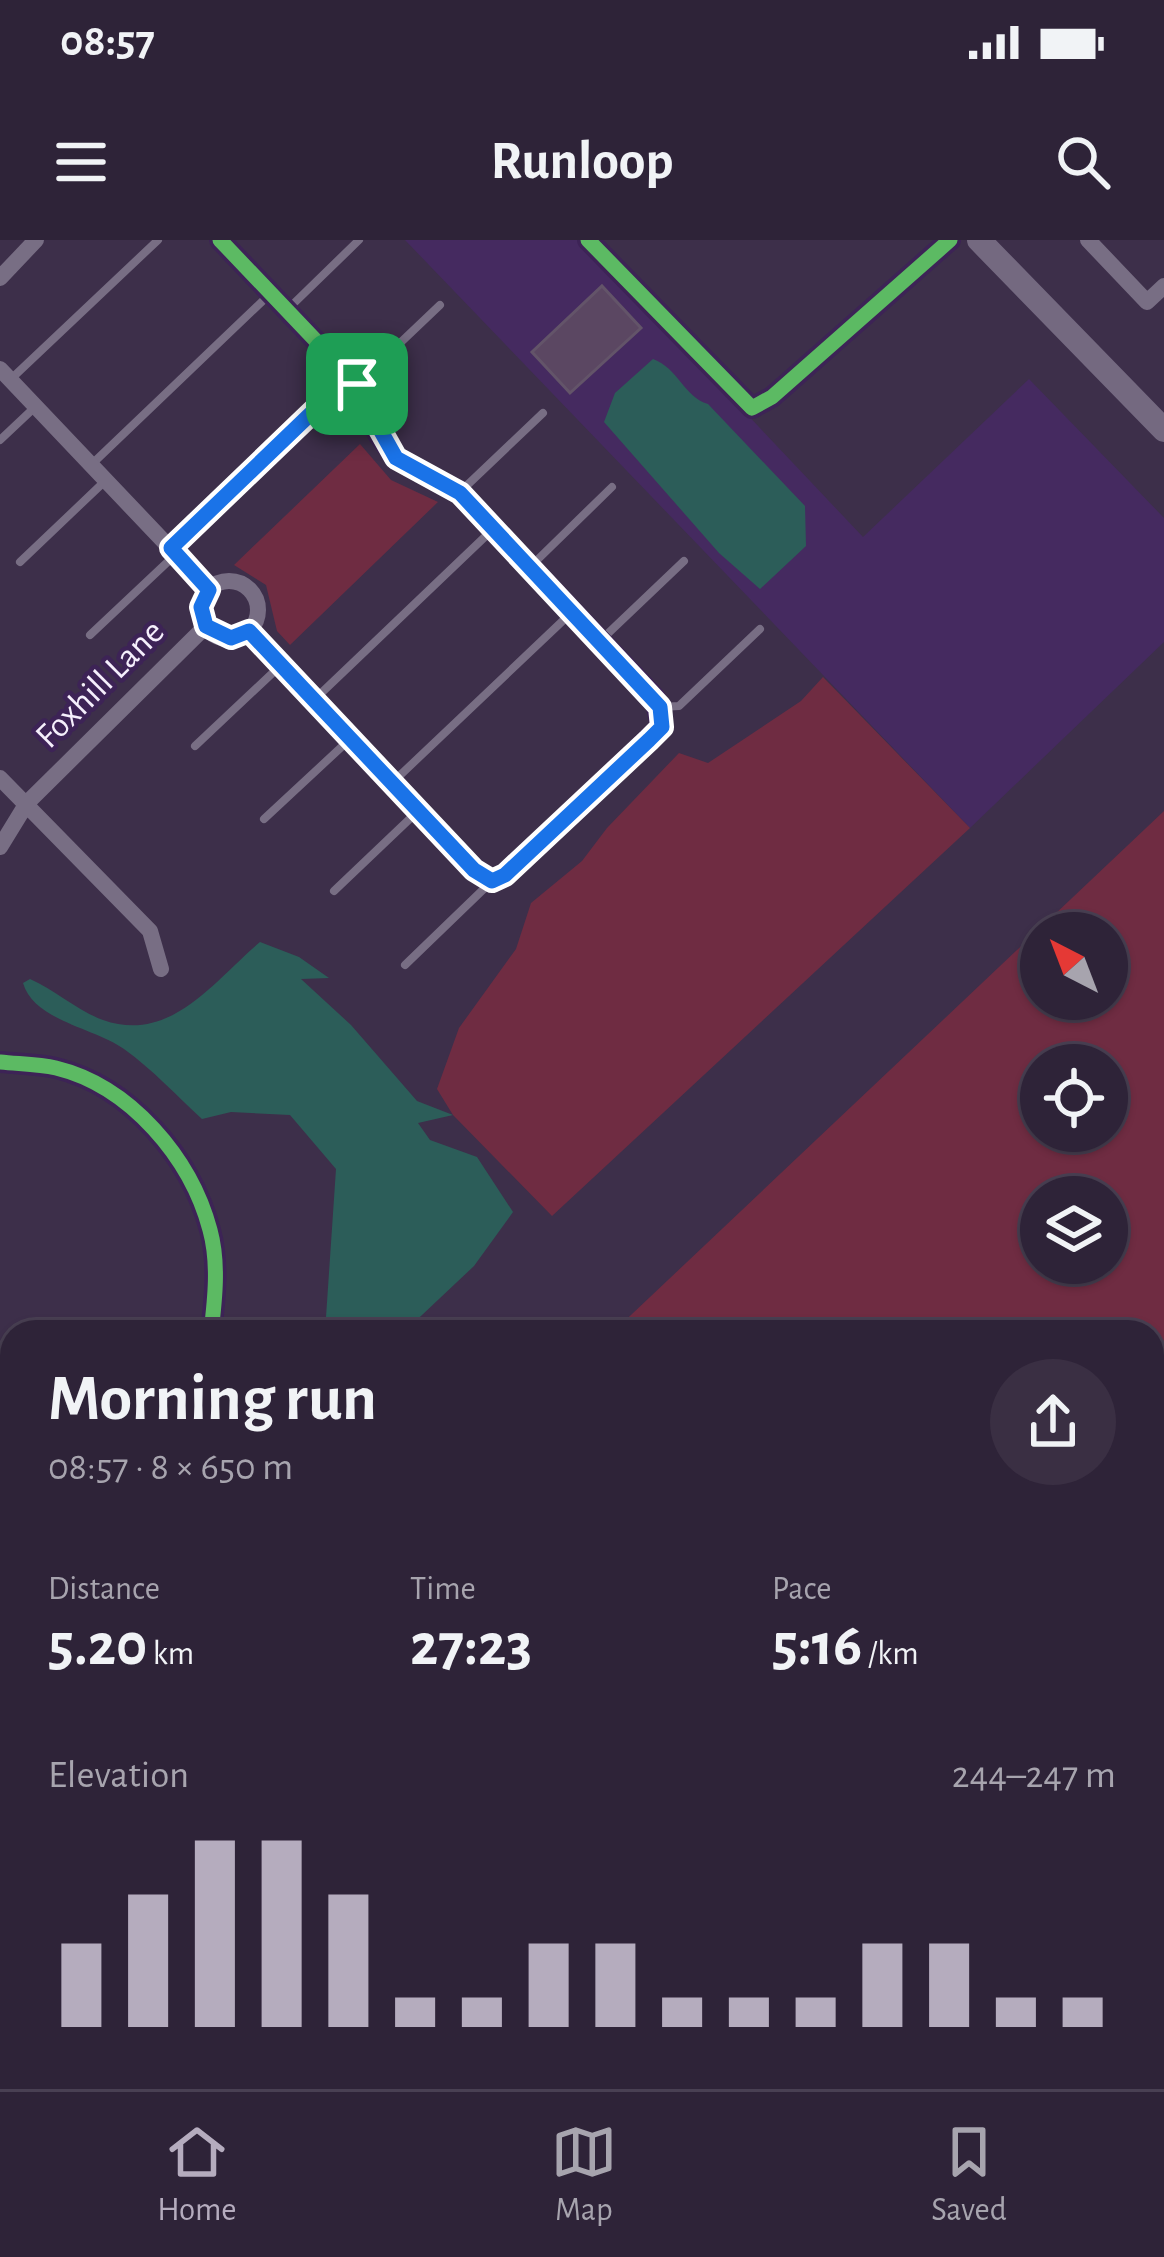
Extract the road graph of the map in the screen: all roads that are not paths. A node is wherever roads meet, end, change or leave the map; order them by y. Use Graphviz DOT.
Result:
graph roads {
  1 [pos="158,240"];
  2 [pos="220,240"];
  3 [pos="359,240"];
  4 [pos="588,240"];
  5 [pos="950,240"];
  6 [pos="979,240"];
  7 [pos="1088,240"];
  8 [pos="30,242"];
  9 [pos="0,278"];
  10 [pos="1164,286"];
  11 [pos="271,293"];
  12 [pos="440,304"];
  13 [pos="286,310"];
  14 [pos="5,375"];
  15 [pos="354,380"];
  16 [pos="35,407"];
  17 [pos="543,413"];
  18 [pos="1164,430"];
  19 [pos="0,440"];
  20 [pos="91,465"];
  21 [pos="105,481"];
  22 [pos="612,487"];
  23 [pos="460,493"];
  24 [pos="494,529"];
  25 [pos="174,551"];
  26 [pos="684,561"];
  27 [pos="20,562"];
  28 [pos="530,566"];
  29 [pos="209,590"];
  30 [pos="571,613"];
  31 [pos="206,626"];
  32 [pos="760,629"];
  33 [pos="249,631"];
  34 [pos="90,635"];
  35 [pos="599,643"];
  36 [pos="281,665"];
  37 [pos="314,700"];
  38 [pos="660,707"];
  39 [pos="350,739"];
  40 [pos="195,746"];
  41 [pos="0,778"];
  42 [pos="392,782"];
  43 [pos="27,803"];
  44 [pos="419,810"];
  45 [pos="264,819"];
  46 [pos="0,847"];
  47 [pos="492,881"];
  48 [pos="334,891"];
  49 [pos="405,965"];
  50 [pos="161,969"];
  51 [pos="0,1062"];
  52 [pos="212,1320"];
  1 -- 14 [label="lane"];
  2 -- 11 [label="street"];
  3 -- 13 [label="lane"];
  4 -- 5 [label="street"];
  6 -- 18 [label="main road"];
  7 -- 10 [label="street"];
  8 -- 9 [label="street"];
  11 -- 13 [label="street"];
  11 -- 20 [label="lane"];
  12 -- 15 [label="lane"];
  13 -- 15 [label="street"];
  14 -- 16 [label="street"];
  15 -- 23 [label="street"];
  15 -- 25 [label="lane"];
  16 -- 19 [label="lane"];
  16 -- 20 [label="street"];
  17 -- 23 [label="lane"];
  20 -- 21 [label="street"];
  21 -- 25 [label="street"];
  21 -- 27 [label="lane"];
  22 -- 28 [label="lane"];
  23 -- 24 [label="street"];
  24 -- 28 [label="street"];
  24 -- 37 [label="lane"];
  25 -- 29 [label="street"];
  25 -- 34 [label="lane"];
  26 -- 35 [label="lane"];
  28 -- 30 [label="street"];
  29 -- 31 [label="street"];
  29 -- 33 [label="street"];
  30 -- 35 [label="street"];
  30 -- 42 [label="lane"];
  31 -- 33 [label="street"];
  31 -- 43 [label="street, Foxhill Lane"];
  32 -- 38 [label="lane"];
  33 -- 36 [label="street"];
  35 -- 38 [label="street"];
  36 -- 37 [label="street"];
  36 -- 40 [label="lane"];
  37 -- 39 [label="street"];
  38 -- 47 [label="street"];
  39 -- 42 [label="street"];
  39 -- 45 [label="lane"];
  41 -- 43 [label="street"];
  42 -- 44 [label="street"];
  43 -- 46 [label="street, Foxhill Lane"];
  43 -- 50 [label="street"];
  44 -- 47 [label="street"];
  44 -- 48 [label="lane"];
  47 -- 49 [label="lane"];
  51 -- 52 [label="street"];
}
